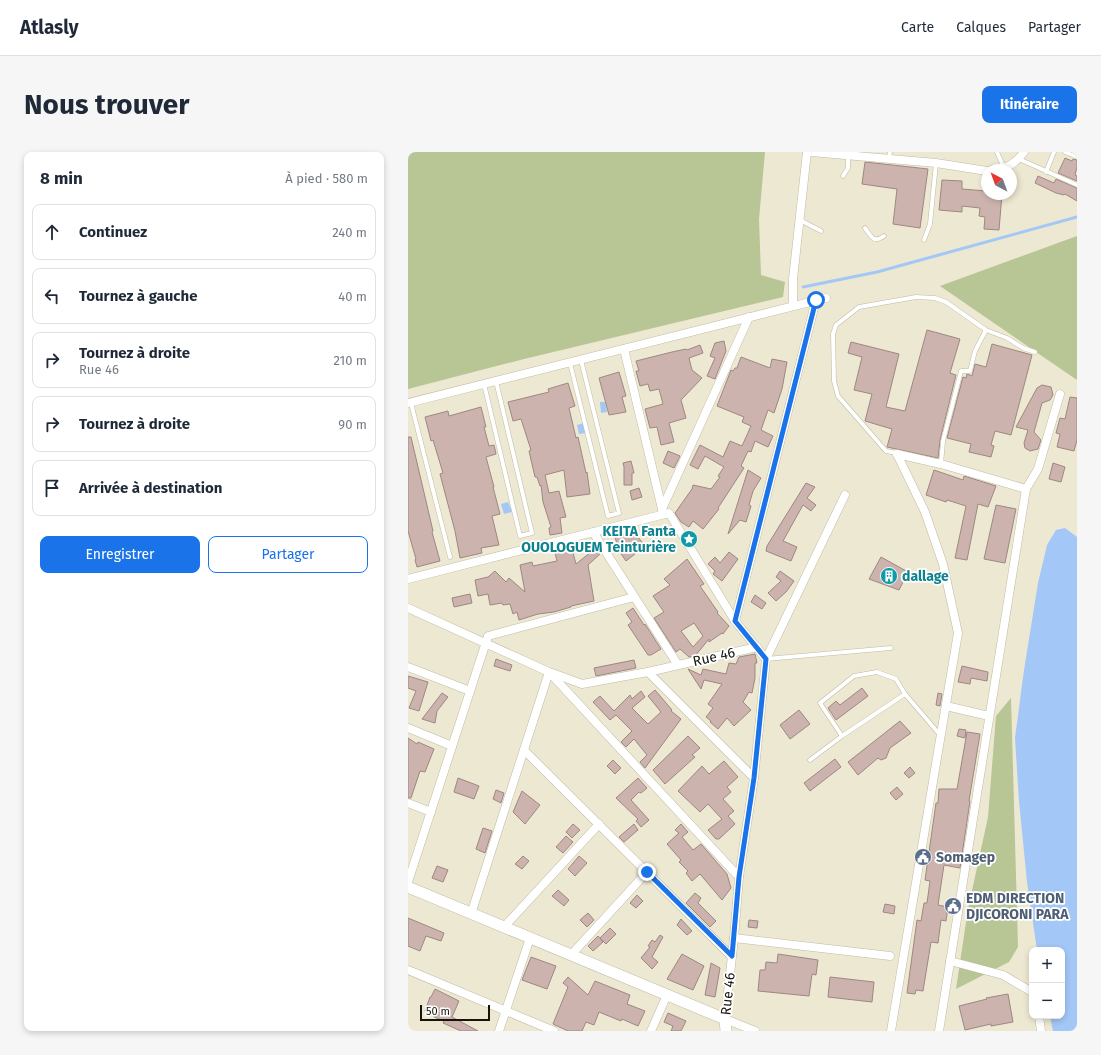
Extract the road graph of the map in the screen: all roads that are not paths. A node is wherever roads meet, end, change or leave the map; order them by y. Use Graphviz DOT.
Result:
graph roads {
  1 [pos="807,152"];
  2 [pos="811,152"];
  3 [pos="997,152"];
  4 [pos="1024,152"];
  5 [pos="1054,152"];
  6 [pos="1065,152"];
  7 [pos="848,154"];
  8 [pos="889,155"];
  9 [pos="1077,157"];
  10 [pos="1018,159"];
  11 [pos="936,163"];
  12 [pos="1002,164"];
  13 [pos="1013,164"];
  14 [pos="981,169"];
  15 [pos="1046,172"];
  16 [pos="843,176"];
  17 [pos="1077,185"];
  18 [pos="799,219"];
  19 [pos="866,228"];
  20 [pos="821,231"];
  21 [pos="884,236"];
  22 [pos="924,240"];
  23 [pos="826,298"];
  24 [pos="816,300"];
  25 [pos="793,306"];
  26 [pos="749,317"];
  27 [pos="986,330"];
  28 [pos="624,349"];
  29 [pos="1035,352"];
  30 [pos="581,360"];
  31 [pos="570,362"];
  32 [pos="496,381"];
  33 [pos="484,384"];
  34 [pos="1060,394"];
  35 [pos="410,403"];
  36 [pos="897,454"];
  37 [pos="941,464"];
  38 [pos="1026,489"];
  39 [pos="845,495"];
  40 [pos="663,512"];
  41 [pos="593,532"];
  42 [pos="450,557"];
  43 [pos="408,579"];
  44 [pos="634,597"];
  45 [pos="408,608"];
  46 [pos="735,621"];
  47 [pos="486,643"];
  48 [pos="757,647"];
  49 [pos="891,648"];
  50 [pos="766,659"];
  51 [pos="678,665"];
  52 [pos="408,667"];
  53 [pos="549,672"];
  54 [pos="648,672"];
  55 [pos="470,691"];
  56 [pos="905,694"];
  57 [pos="946,706"];
  58 [pos="989,716"];
  59 [pos="408,728"];
  60 [pos="842,736"];
  61 [pos="941,736"];
  62 [pos="452,746"];
  63 [pos="524,750"];
  64 [pos="810,760"];
  65 [pos="754,778"];
  66 [pos="408,804"];
  67 [pos="431,812"];
  68 [pos="600,824"];
  69 [pos="647,872"];
  70 [pos="739,877"];
  71 [pos="408,882"];
  72 [pos="408,887"];
  73 [pos="471,914"];
  74 [pos="504,927"];
  75 [pos="530,938"];
  76 [pos="734,938"];
  77 [pos="571,955"];
  78 [pos="732,956"];
  79 [pos="890,956"];
  80 [pos="950,961"];
  81 [pos="408,970"];
  82 [pos="1029,990"];
  83 [pos="666,995"];
  84 [pos="506,1011"];
  85 [pos="725,1019"];
  86 [pos="1039,1019"];
  87 [pos="499,1031"];
  88 [pos="554,1031"];
  89 [pos="651,1031"];
  90 [pos="726,1031"];
  91 [pos="755,1031"];
  92 [pos="891,1031"];
  93 [pos="939,1031"];
  94 [pos="1041,1031"];
  1 -- 18 [label="street"];
  2 -- 7 [label="street"];
  3 -- 12 [label="lane"];
  4 -- 10 [label="street"];
  5 -- 15 [label="lane"];
  6 -- 9 [label="lane"];
  7 -- 8 [label="street"];
  7 -- 16 [label="lane"];
  8 -- 11 [label="street"];
  10 -- 13 [label="street"];
  10 -- 15 [label="lane"];
  11 -- 14 [label="street"];
  11 -- 22 [label="lane"];
  15 -- 17 [label="lane"];
  18 -- 20 [label="lane"];
  18 -- 25 [label="street"];
  19 -- 21 [label="lane"];
  23 -- 24 [label="street"];
  24 -- 25 [label="street"];
  24 -- 46 [label="street"];
  25 -- 26 [label="street"];
  26 -- 28 [label="street"];
  26 -- 40 [label="street"];
  27 -- 29 [label="lane"];
  27 -- 36 [label="lane"];
  27 -- 37 [label="lane"];
  28 -- 30 [label="street"];
  28 -- 40 [label="street"];
  30 -- 31 [label="street"];
  30 -- 31 [label="lane"];
  31 -- 32 [label="street"];
  32 -- 33 [label="street"];
  32 -- 33 [label="lane"];
  33 -- 35 [label="street"];
  34 -- 38 [label="street"];
  35 -- 42 [label="lane"];
  36 -- 37 [label="street"];
  36 -- 57 [label="street"];
  37 -- 38 [label="street"];
  38 -- 58 [label="street"];
  39 -- 50 [label="street, Rue 46"];
  40 -- 41 [label="street"];
  40 -- 46 [label="street"];
  41 -- 43 [label="street"];
  41 -- 44 [label="street"];
  44 -- 47 [label="street"];
  44 -- 51 [label="street"];
  45 -- 47 [label="street, Rue 46"];
  46 -- 48 [label="street"];
  47 -- 53 [label="street, Rue 46"];
  47 -- 55 [label="street"];
  48 -- 50 [label="street"];
  48 -- 51 [label="street, Rue 46"];
  49 -- 50 [label="lane"];
  50 -- 65 [label="street, Rue 46"];
  51 -- 54 [label="street, Rue 46"];
  52 -- 55 [label="street"];
  53 -- 54 [label="street, Rue 46"];
  53 -- 63 [label="street"];
  53 -- 70 [label="street"];
  54 -- 65 [label="street"];
  55 -- 62 [label="street"];
  56 -- 60 [label="lane"];
  56 -- 60 [label="lane"];
  56 -- 61 [label="lane"];
  57 -- 58 [label="street"];
  57 -- 61 [label="street"];
  58 -- 80 [label="street"];
  59 -- 62 [label="street"];
  60 -- 64 [label="lane"];
  61 -- 92 [label="street"];
  62 -- 67 [label="street"];
  63 -- 68 [label="street"];
  63 -- 73 [label="street"];
  65 -- 70 [label="street, Rue 46"];
  66 -- 67 [label="street"];
  67 -- 71 [label="street"];
  68 -- 69 [label="street"];
  68 -- 74 [label="street"];
  69 -- 77 [label="street"];
  69 -- 78 [label="street"];
  70 -- 76 [label="street, Rue 46"];
  72 -- 73 [label="street"];
  73 -- 74 [label="street"];
  74 -- 75 [label="street"];
  75 -- 77 [label="street"];
  75 -- 84 [label="street"];
  76 -- 78 [label="street, Rue 46"];
  76 -- 79 [label="street"];
  77 -- 83 [label="street"];
  78 -- 85 [label="street, Rue 46"];
  80 -- 82 [label="street"];
  80 -- 93 [label="street"];
  81 -- 84 [label="street"];
  83 -- 85 [label="street"];
  83 -- 89 [label="street"];
  84 -- 87 [label="street"];
  84 -- 88 [label="street"];
  85 -- 90 [label="street, Rue 46"];
  85 -- 91 [label="street"];
  86 -- 94 [label="street"];
}
